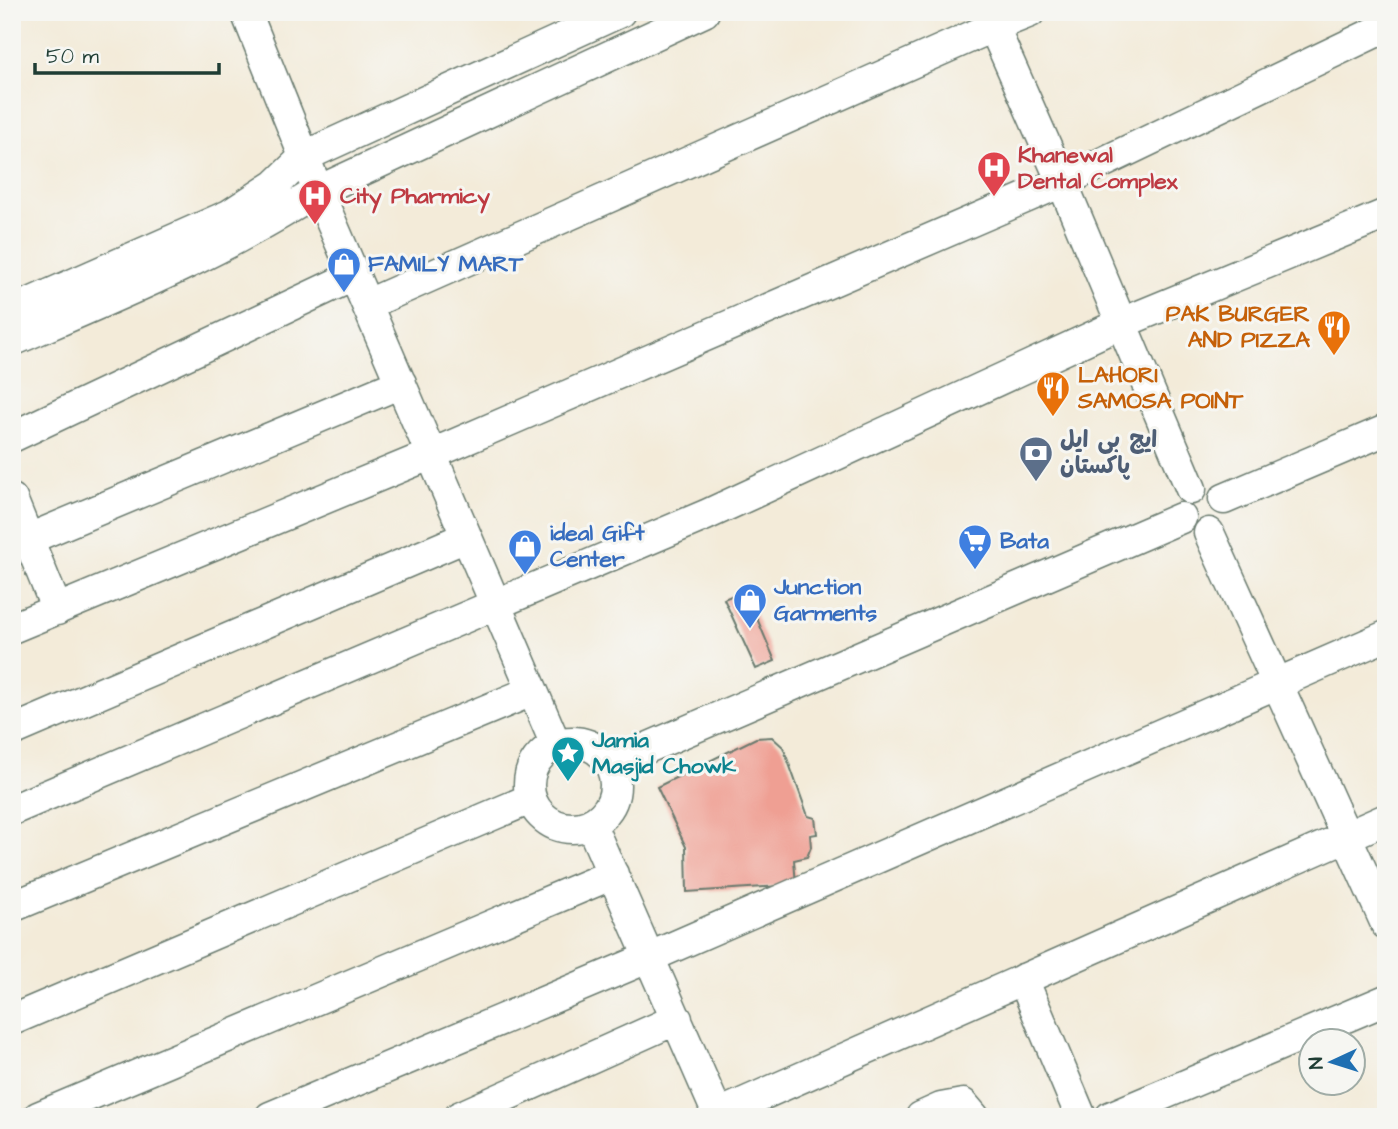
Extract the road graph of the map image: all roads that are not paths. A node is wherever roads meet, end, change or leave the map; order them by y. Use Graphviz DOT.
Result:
graph roads {
  1 [pos="246,12"];
  2 [pos="620,12"];
  3 [pos="704,12"];
  4 [pos="1030,12"];
  5 [pos="990,19"];
  6 [pos="1386,27"];
  7 [pos="305,156"];
  8 [pos="1062,182"];
  9 [pos="318,191"];
  10 [pos="1386,214"];
  11 [pos="355,275"];
  12 [pos="368,304"];
  13 [pos="12,311"];
  14 [pos="1122,323"];
  15 [pos="12,341"];
  16 [pos="401,383"];
  17 [pos="1386,430"];
  18 [pos="12,438"];
  19 [pos="432,454"];
  20 [pos="1191,489"];
  21 [pos="12,499"];
  22 [pos="1224,499"];
  23 [pos="1181,518"];
  24 [pos="1209,533"];
  25 [pos="466,537"];
  26 [pos="20,543"];
  27 [pos="495,605"];
  28 [pos="57,610"];
  29 [pos="12,628"];
  30 [pos="1386,636"];
  31 [pos="1277,684"];
  32 [pos="532,691"];
  33 [pos="12,731"];
  34 [pos="556,745"];
  35 [pos="610,764"];
  36 [pos="530,799"];
  37 [pos="12,810"];
  38 [pos="1386,819"];
  39 [pos="591,825"];
  40 [pos="1345,839"];
  41 [pos="613,874"];
  42 [pos="12,906"];
  43 [pos="1386,924"];
  44 [pos="650,957"];
  45 [pos="1023,979"];
  46 [pos="1386,1000"];
  47 [pos="677,1019"];
  48 [pos="12,1020"];
  49 [pos="716,1116"];
  50 [pos="38,1117"];
  51 [pos="270,1117"];
  52 [pos="458,1117"];
  53 [pos="921,1117"];
  54 [pos="974,1117"];
  55 [pos="1081,1117"];
  56 [pos="1110,1117"];
  1 -- 7 [label="street"];
  2 -- 7 [label="street"];
  3 -- 9 [label="street"];
  4 -- 5 [label="street"];
  5 -- 8 [label="street"];
  5 -- 12 [label="street"];
  6 -- 8 [label="street"];
  7 -- 9 [label="street"];
  7 -- 13 [label="street"];
  8 -- 14 [label="street"];
  8 -- 19 [label="street"];
  9 -- 11 [label="street"];
  9 -- 15 [label="street"];
  10 -- 14 [label="street"];
  11 -- 12 [label="street"];
  11 -- 18 [label="street"];
  12 -- 16 [label="street"];
  14 -- 20 [label="street"];
  14 -- 27 [label="street"];
  16 -- 19 [label="street"];
  16 -- 26 [label="street"];
  17 -- 22 [label="street"];
  19 -- 25 [label="street"];
  19 -- 28 [label="street"];
  20 -- 22 [label="street"];
  20 -- 23 [label="street"];
  21 -- 26 [label="street"];
  22 -- 24 [label="street"];
  23 -- 24 [label="street"];
  23 -- 35 [label="street"];
  24 -- 31 [label="street"];
  25 -- 27 [label="street"];
  25 -- 33 [label="street"];
  26 -- 28 [label="street"];
  27 -- 32 [label="street"];
  27 -- 37 [label="street"];
  28 -- 29 [label="street"];
  30 -- 31 [label="street"];
  31 -- 40 [label="street"];
  31 -- 44 [label="street"];
  32 -- 34 [label="street"];
  32 -- 42 [label="street"];
  34 -- 35 [label="street"];
  34 -- 36 [label="street"];
  35 -- 39 [label="street"];
  36 -- 39 [label="street"];
  36 -- 48 [label="street"];
  38 -- 40 [label="street"];
  39 -- 41 [label="street"];
  40 -- 43 [label="street"];
  40 -- 45 [label="street"];
  41 -- 44 [label="street"];
  41 -- 50 [label="street"];
  44 -- 47 [label="street"];
  44 -- 51 [label="street"];
  45 -- 49 [label="street"];
  45 -- 55 [label="street"];
  46 -- 56 [label="street"];
  47 -- 49 [label="street"];
  47 -- 52 [label="street"];
  53 -- 54 [label="street"];
}
